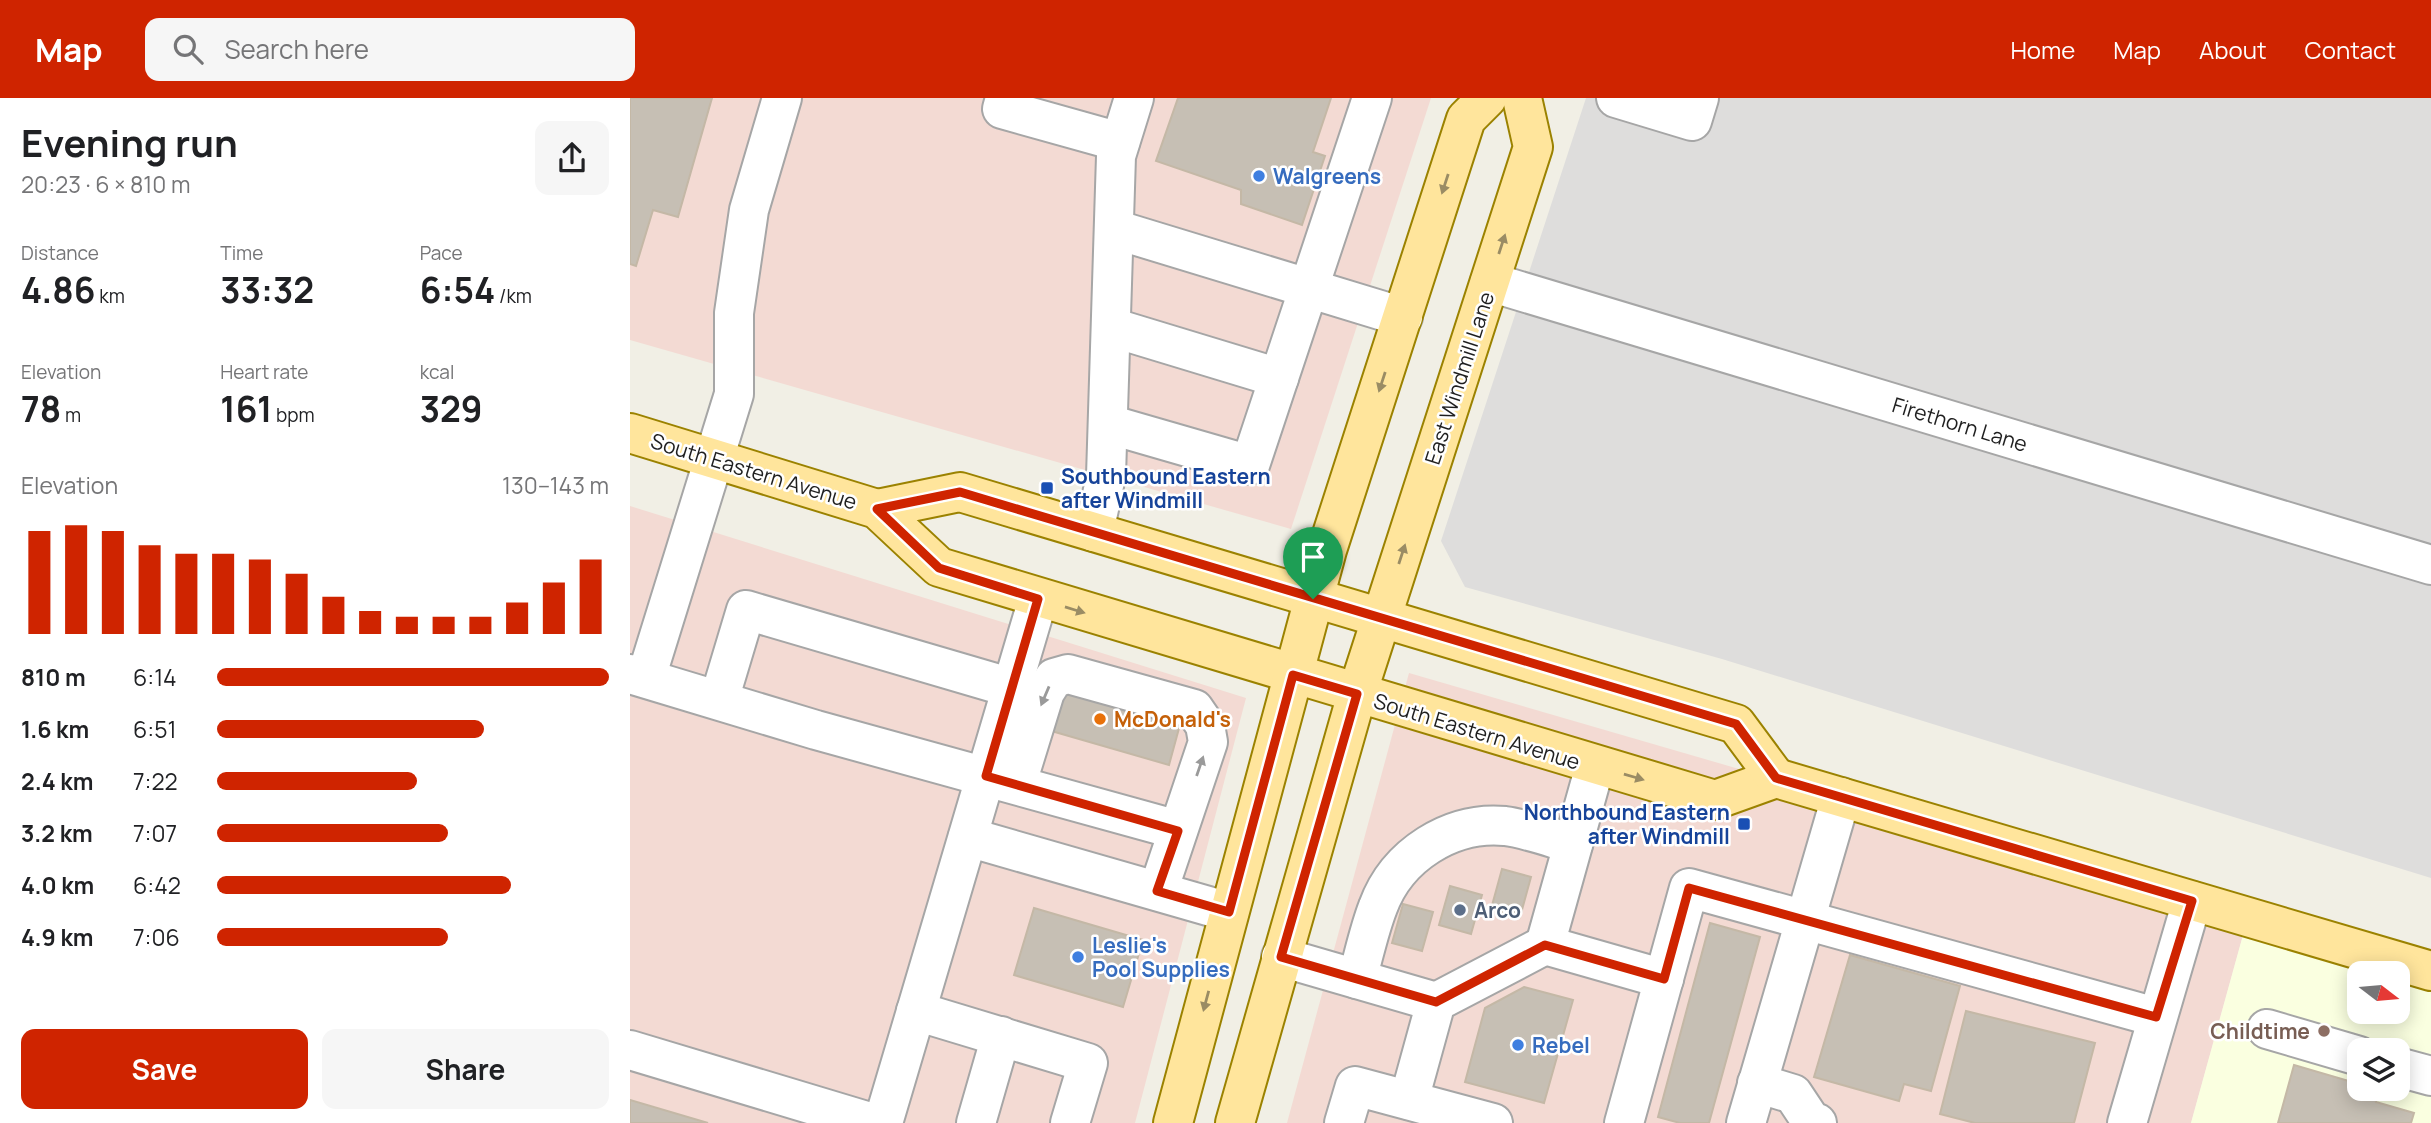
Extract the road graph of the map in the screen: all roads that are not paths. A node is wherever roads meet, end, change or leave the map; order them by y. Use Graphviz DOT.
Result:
graph roads {
  1 [pos="782,98"];
  2 [pos="1005,98"];
  3 [pos="1134,98"];
  4 [pos="1372,98"];
  5 [pos="1487,98"];
  6 [pos="1522,98"];
  7 [pos="1699,98"];
  8 [pos="1637,101"];
  9 [pos="1121,142"];
  10 [pos="1114,229"];
  11 [pos="1490,282"];
  12 [pos="1309,286"];
  13 [pos="1403,317"];
  14 [pos="1111,327"];
  15 [pos="1279,378"];
  16 [pos="1108,424"];
  17 [pos="630,433"];
  18 [pos="715,457"];
  19 [pos="877,509"];
  20 [pos="1094,532"];
  21 [pos="2431,565"];
  22 [pos="1038,599"];
  23 [pos="1313,599"];
  24 [pos="1381,619"];
  25 [pos="1293,675"];
  26 [pos="638,676"];
  27 [pos="1012,688"];
  28 [pos="1357,694"];
  29 [pos="719,701"];
  30 [pos="1595,766"];
  31 [pos="1776,778"];
  32 [pos="1001,780"];
  33 [pos="1841,797"];
  34 [pos="1178,831"];
  35 [pos="968,837"];
  36 [pos="1573,844"];
  37 [pos="1157,891"];
  38 [pos="2192,901"];
  39 [pos="1229,912"];
  40 [pos="1804,920"];
  41 [pos="1545,945"];
  42 [pos="1281,957"];
  43 [pos="2431,971"];
  44 [pos="1357,979"];
  45 [pos="1664,979"];
  46 [pos="1436,1002"];
  47 [pos="916,1011"];
  48 [pos="2156,1017"];
  49 [pos="2267,1029"];
  50 [pos="1001,1036"];
  51 [pos="630,1050"];
  52 [pos="2347,1052"];
  53 [pos="2410,1070"];
  54 [pos="2431,1076"];
  55 [pos="1757,1083"];
  56 [pos="1409,1100"];
  57 [pos="873,1123"];
  58 [pos="883,1123"];
  59 [pos="976,1123"];
  60 [pos="1070,1123"];
  61 [pos="1173,1123"];
  62 [pos="1234,1123"];
  63 [pos="1344,1123"];
  64 [pos="1493,1123"];
  65 [pos="1624,1123"];
  66 [pos="1746,1123"];
  67 [pos="1817,1123"];
  68 [pos="2127,1123"];
  1 -- 18 [label="street"];
  2 -- 9 [label="street"];
  3 -- 9 [label="street"];
  4 -- 12 [label="street"];
  5 -- 13 [label="main road, one-way"];
  11 -- 6 [label="main road, East Windmill Lane, one-way"];
  7 -- 8 [label="street"];
  9 -- 10 [label="street"];
  10 -- 12 [label="street"];
  10 -- 14 [label="street"];
  11 -- 21 [label="street, Firethorn Lane"];
  24 -- 11 [label="main road, East Windmill Lane, one-way"];
  12 -- 13 [label="street"];
  12 -- 15 [label="street"];
  13 -- 23 [label="main road, one-way"];
  14 -- 15 [label="street"];
  14 -- 16 [label="street"];
  15 -- 16 [label="street"];
  16 -- 20 [label="street"];
  17 -- 18 [label="main road, South Eastern Avenue"];
  18 -- 19 [label="main road, South Eastern Avenue"];
  18 -- 26 [label="street"];
  19 -- 20 [label="main road, South Eastern Avenue"];
  19 -- 22 [label="main road, South Eastern Avenue"];
  20 -- 23 [label="main road, South Eastern Avenue"];
  22 -- 25 [label="main road, South Eastern Avenue, one-way"];
  22 -- 27 [label="street"];
  23 -- 24 [label="main road, South Eastern Avenue"];
  23 -- 25 [label="main road"];
  24 -- 28 [label="main road, East Windmill Lane"];
  24 -- 31 [label="main road, South Eastern Avenue"];
  25 -- 28 [label="main road, South Eastern Avenue"];
  25 -- 39 [label="main road"];
  26 -- 29 [label="street"];
  27 -- 29 [label="street"];
  27 -- 32 [label="street"];
  28 -- 30 [label="main road, South Eastern Avenue"];
  28 -- 42 [label="main road, East Windmill Lane"];
  29 -- 32 [label="street"];
  30 -- 31 [label="main road, South Eastern Avenue, one-way"];
  30 -- 36 [label="street"];
  31 -- 33 [label="main road"];
  32 -- 34 [label="street"];
  34 -- 32 [label="street, one-way"];
  32 -- 35 [label="street"];
  33 -- 38 [label="main road"];
  33 -- 40 [label="street"];
  34 -- 37 [label="street"];
  35 -- 37 [label="street"];
  35 -- 47 [label="street"];
  36 -- 41 [label="street"];
  36 -- 44 [label="street"];
  37 -- 39 [label="street"];
  38 -- 43 [label="main road"];
  38 -- 48 [label="street"];
  39 -- 61 [label="main road, one-way"];
  40 -- 45 [label="street"];
  40 -- 48 [label="street"];
  40 -- 55 [label="street"];
  41 -- 45 [label="street"];
  41 -- 46 [label="street"];
  42 -- 44 [label="street"];
  42 -- 62 [label="main road, East Windmill Lane"];
  44 -- 46 [label="street"];
  45 -- 65 [label="street"];
  46 -- 56 [label="street"];
  47 -- 50 [label="street"];
  47 -- 58 [label="street"];
  48 -- 68 [label="street"];
  49 -- 52 [label="street"];
  50 -- 59 [label="street"];
  50 -- 60 [label="street"];
  51 -- 57 [label="street"];
  53 -- 54 [label="street"];
  55 -- 66 [label="street"];
  55 -- 67 [label="street"];
  56 -- 63 [label="street"];
  56 -- 64 [label="street"];
}
